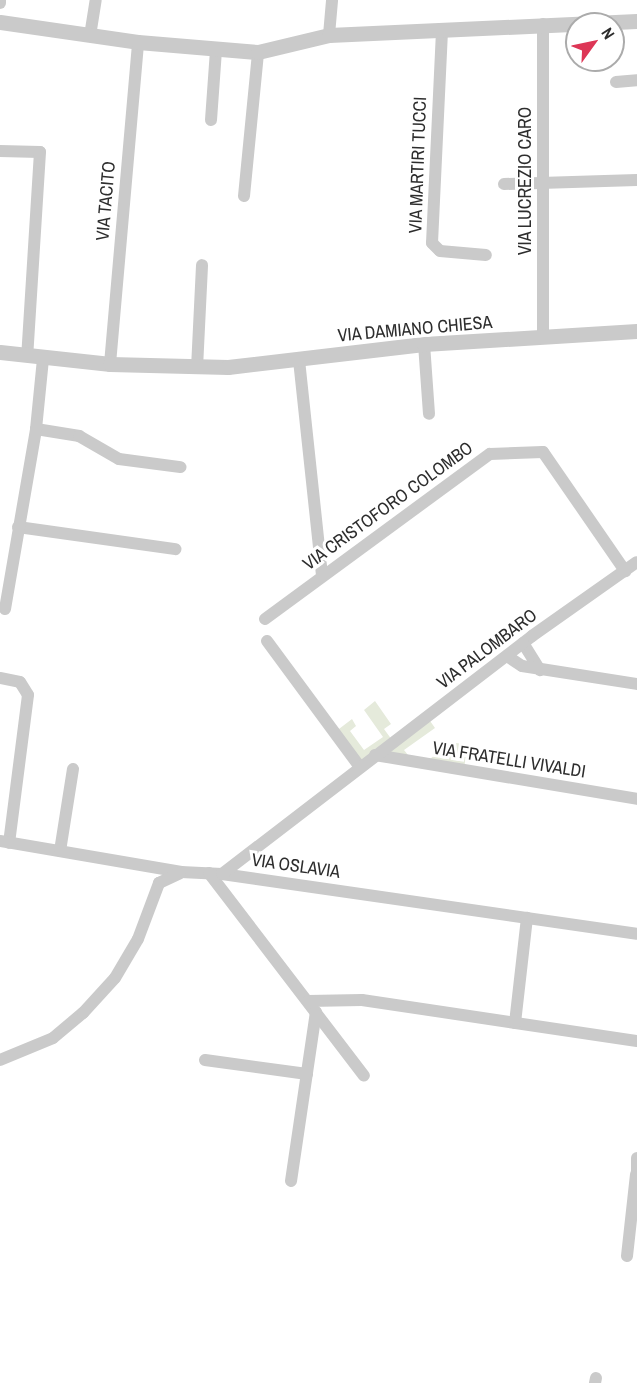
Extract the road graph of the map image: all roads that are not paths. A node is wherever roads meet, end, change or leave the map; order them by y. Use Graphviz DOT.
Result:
graph roads {
  1 [pos="96,0"];
  2 [pos="333,0"];
  3 [pos="637,21"];
  4 [pos="0,22"];
  5 [pos="543,24"];
  6 [pos="442,31"];
  7 [pos="330,34"];
  8 [pos="90,36"];
  9 [pos="138,42"];
  10 [pos="216,51"];
  11 [pos="258,52"];
  12 [pos="637,80"];
  13 [pos="616,82"];
  14 [pos="211,120"];
  15 [pos="0,151"];
  16 [pos="637,180"];
  17 [pos="544,183"];
  18 [pos="504,184"];
  19 [pos="244,196"];
  20 [pos="486,255"];
  21 [pos="202,265"];
  22 [pos="637,331"];
  23 [pos="543,337"];
  24 [pos="424,344"];
  25 [pos="0,352"];
  26 [pos="27,356"];
  27 [pos="43,358"];
  28 [pos="299,360"];
  29 [pos="110,364"];
  30 [pos="197,368"];
  31 [pos="429,414"];
  32 [pos="36,429"];
  33 [pos="180,467"];
  34 [pos="18,527"];
  35 [pos="175,549"];
  36 [pos="637,562"];
  37 [pos="625,571"];
  38 [pos="322,575"];
  39 [pos="5,609"];
  40 [pos="265,620"];
  41 [pos="267,641"];
  42 [pos="523,643"];
  43 [pos="507,656"];
  44 [pos="540,670"];
  45 [pos="0,678"];
  46 [pos="637,684"];
  47 [pos="375,755"];
  48 [pos="360,767"];
  49 [pos="73,769"];
  50 [pos="637,799"];
  51 [pos="4,842"];
  52 [pos="60,851"];
  53 [pos="181,872"];
  54 [pos="215,874"];
  55 [pos="527,918"];
  56 [pos="637,934"];
  57 [pos="308,1001"];
  58 [pos="316,1012"];
  59 [pos="515,1023"];
  60 [pos="637,1041"];
  61 [pos="0,1060"];
  62 [pos="205,1060"];
  63 [pos="307,1074"];
  64 [pos="364,1076"];
  65 [pos="637,1158"];
  66 [pos="636,1174"];
  67 [pos="291,1181"];
  68 [pos="627,1256"];
  1 -- 8 [label="street"];
  2 -- 7 [label="street"];
  3 -- 5 [label="street"];
  4 -- 8 [label="street"];
  5 -- 6 [label="street"];
  5 -- 17 [label="street, VIA LUCREZIO CARO"];
  6 -- 7 [label="street"];
  6 -- 20 [label="street, VIA MARTIRI TUCCI"];
  7 -- 11 [label="street"];
  8 -- 9 [label="street"];
  9 -- 10 [label="street"];
  9 -- 29 [label="street, VIA TACITO"];
  10 -- 11 [label="street"];
  10 -- 14 [label="street"];
  11 -- 19 [label="street"];
  12 -- 13 [label="street"];
  15 -- 26 [label="street"];
  16 -- 17 [label="street"];
  17 -- 18 [label="street"];
  17 -- 23 [label="street, VIA LUCREZIO CARO"];
  21 -- 30 [label="street"];
  22 -- 23 [label="street, VIA DAMIANO CHIESA"];
  23 -- 24 [label="street, VIA DAMIANO CHIESA"];
  24 -- 28 [label="street, VIA DAMIANO CHIESA"];
  24 -- 31 [label="street"];
  25 -- 26 [label="street, VIA DAMIANO CHIESA"];
  26 -- 27 [label="street, VIA DAMIANO CHIESA"];
  27 -- 29 [label="street, VIA DAMIANO CHIESA"];
  27 -- 32 [label="street"];
  28 -- 30 [label="street, VIA DAMIANO CHIESA"];
  28 -- 38 [label="street"];
  29 -- 30 [label="street, VIA DAMIANO CHIESA"];
  32 -- 33 [label="street"];
  32 -- 34 [label="street"];
  34 -- 35 [label="street"];
  34 -- 39 [label="street"];
  36 -- 37 [label="street, VIA PALOMBARO"];
  37 -- 38 [label="street, VIA CRISTOFORO COLOMBO"];
  37 -- 42 [label="street, VIA PALOMBARO"];
  38 -- 40 [label="street, VIA CRISTOFORO COLOMBO"];
  41 -- 48 [label="street"];
  42 -- 43 [label="street, VIA PALOMBARO"];
  42 -- 44 [label="street"];
  43 -- 44 [label="street"];
  43 -- 47 [label="street, VIA PALOMBARO"];
  44 -- 46 [label="street"];
  45 -- 51 [label="street"];
  47 -- 48 [label="street, VIA PALOMBARO"];
  47 -- 50 [label="street, VIA FRATELLI VIVALDI"];
  48 -- 54 [label="street, VIA PALOMBARO"];
  49 -- 52 [label="street"];
  51 -- 52 [label="street, VIA OSLAVIA"];
  52 -- 53 [label="street, VIA OSLAVIA"];
  53 -- 54 [label="street, VIA OSLAVIA"];
  53 -- 61 [label="street"];
  54 -- 55 [label="street, VIA OSLAVIA"];
  54 -- 57 [label="street"];
  55 -- 56 [label="street, VIA OSLAVIA"];
  55 -- 59 [label="street"];
  57 -- 58 [label="street"];
  57 -- 59 [label="street"];
  58 -- 63 [label="street"];
  58 -- 64 [label="street"];
  59 -- 60 [label="street"];
  62 -- 63 [label="street"];
  63 -- 67 [label="street"];
  65 -- 66 [label="street"];
  66 -- 68 [label="street"];
}
